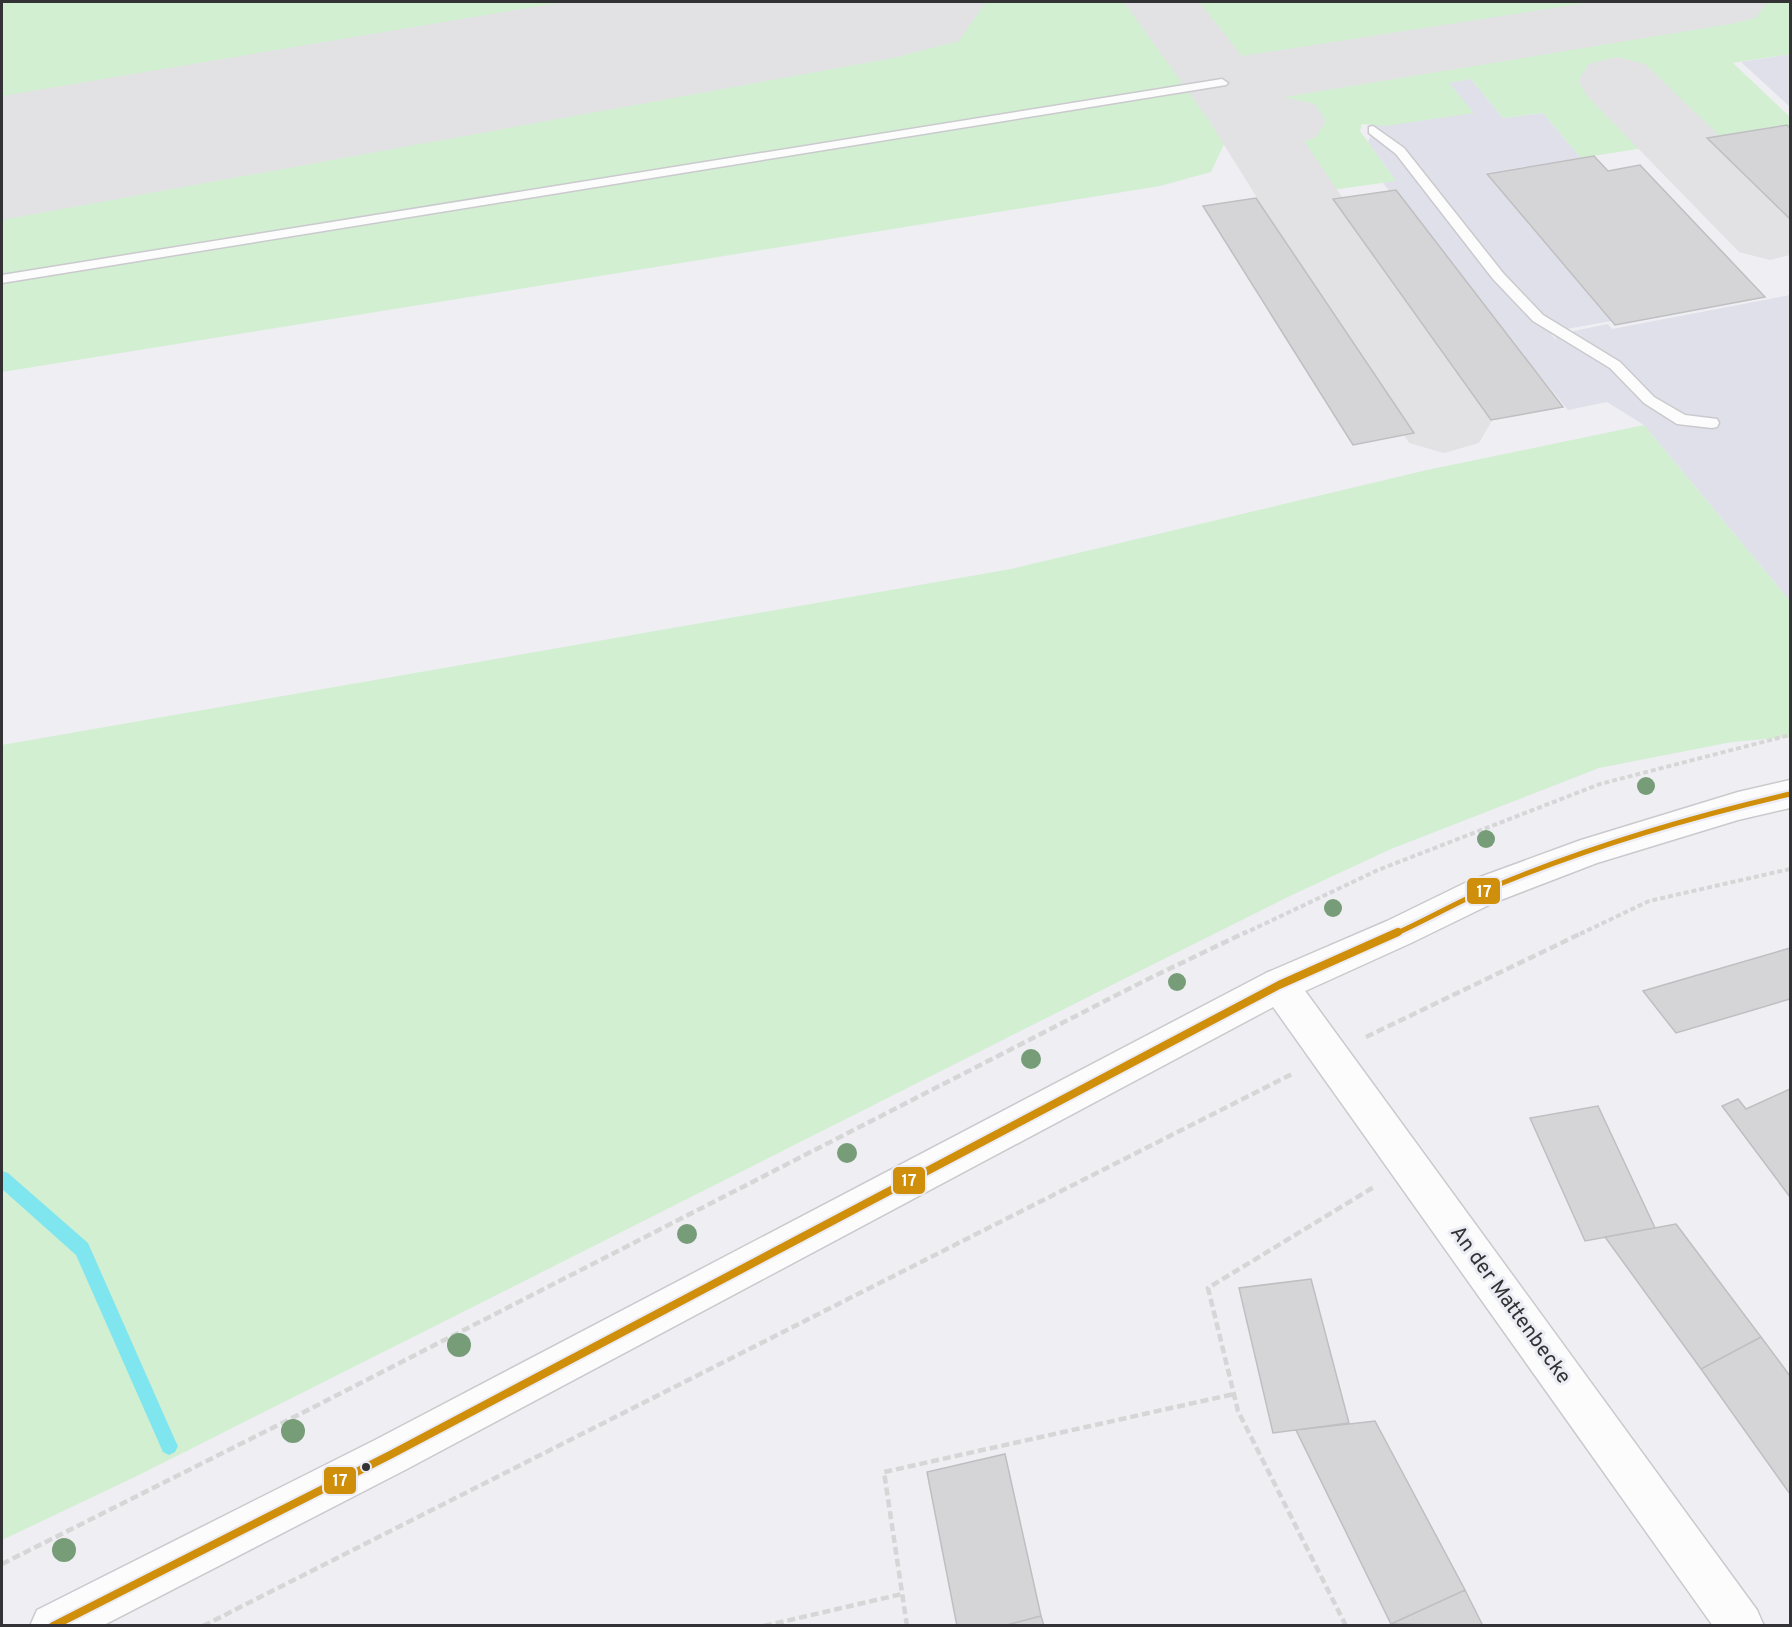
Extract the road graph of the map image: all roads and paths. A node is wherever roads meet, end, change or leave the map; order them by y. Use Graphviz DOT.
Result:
graph roads {
  1 [pos="1222,83"];
  2 [pos="1373,130"];
  3 [pos="2,279"];
  4 [pos="1712,423"];
  5 [pos="1791,735"];
  6 [pos="1791,794"];
  7 [pos="1791,869"];
  8 [pos="1279,985"];
  9 [pos="1329,1054"];
  10 [pos="1410,1165"];
  11 [pos="1234,1394"];
  12 [pos="2,1564"];
  13 [pos="902,1594"];
  14 [pos="53,1626"];
  15 [pos="203,1626"];
  16 [pos="764,1626"];
  17 [pos="907,1626"];
  18 [pos="1346,1626"];
  19 [pos="1741,1626"];
  1 -- 3 [label="lane"];
  2 -- 4 [label="lane"];
  5 -- 12 [label="path"];
  6 -- 8 [label="main road"];
  7 -- 9 [label="path"];
  8 -- 9 [label="main road, An der Mattenbecke"];
  8 -- 14 [label="main road"];
  9 -- 10 [label="main road, An der Mattenbecke"];
  9 -- 15 [label="path"];
  10 -- 11 [label="path"];
  10 -- 19 [label="main road, An der Mattenbecke"];
  11 -- 13 [label="path"];
  11 -- 18 [label="path"];
  13 -- 16 [label="path"];
  13 -- 17 [label="path"];
}
